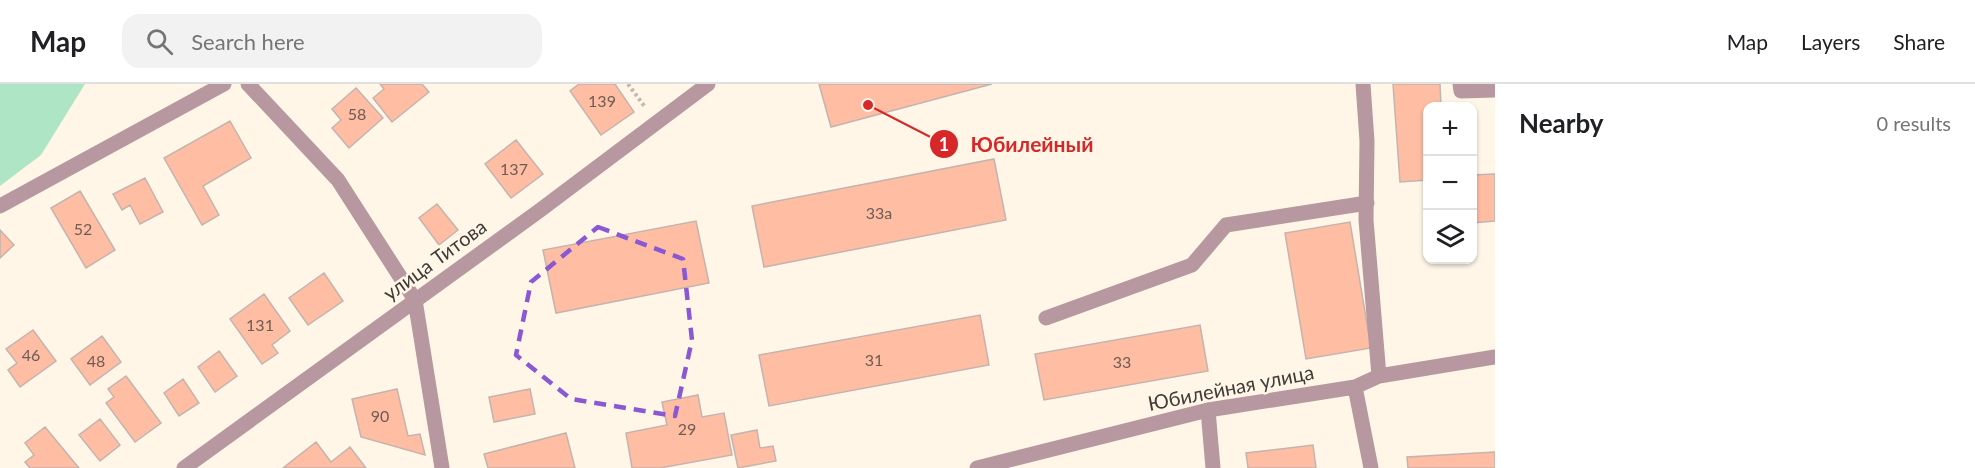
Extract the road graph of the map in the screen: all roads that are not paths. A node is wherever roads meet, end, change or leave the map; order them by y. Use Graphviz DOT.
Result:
graph roads {
  1 [pos="224,84"];
  2 [pos="248,84"];
  3 [pos="708,84"];
  4 [pos="1363,84"];
  5 [pos="1460,84"];
  6 [pos="1495,90"];
  7 [pos="1367,202"];
  8 [pos="0,206"];
  9 [pos="415,300"];
  10 [pos="1046,318"];
  11 [pos="1495,357"];
  12 [pos="1379,376"];
  13 [pos="1355,387"];
  14 [pos="1208,411"];
  15 [pos="184,468"];
  16 [pos="442,468"];
  17 [pos="977,468"];
  18 [pos="1213,468"];
  19 [pos="1371,468"];
  1 -- 8 [label="street"];
  2 -- 9 [label="street"];
  3 -- 9 [label="street, улица Титова"];
  4 -- 7 [label="street"];
  5 -- 6 [label="street"];
  7 -- 10 [label="street"];
  7 -- 12 [label="street"];
  9 -- 15 [label="street, улица Титова"];
  9 -- 16 [label="street"];
  11 -- 12 [label="street, Юбилейная улица"];
  12 -- 13 [label="street, Юбилейная улица"];
  13 -- 14 [label="street, Юбилейная улица"];
  13 -- 19 [label="street"];
  14 -- 17 [label="street, Юбилейная улица"];
  14 -- 18 [label="street"];
}
